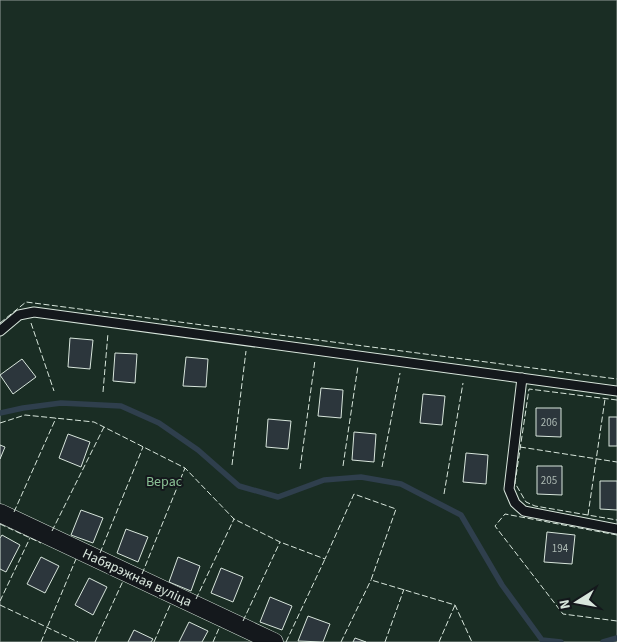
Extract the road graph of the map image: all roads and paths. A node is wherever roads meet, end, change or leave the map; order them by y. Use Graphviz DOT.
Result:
graph roads {
  1 [pos="0,331"];
  2 [pos="522,378"];
  3 [pos="617,392"];
  4 [pos="0,514"];
  5 [pos="617,529"];
  6 [pos="274,642"];
  1 -- 2 [label="lane"];
  2 -- 3 [label="lane"];
  2 -- 5 [label="lane"];
  4 -- 6 [label="street, Набярэжная вуліца"];
}
